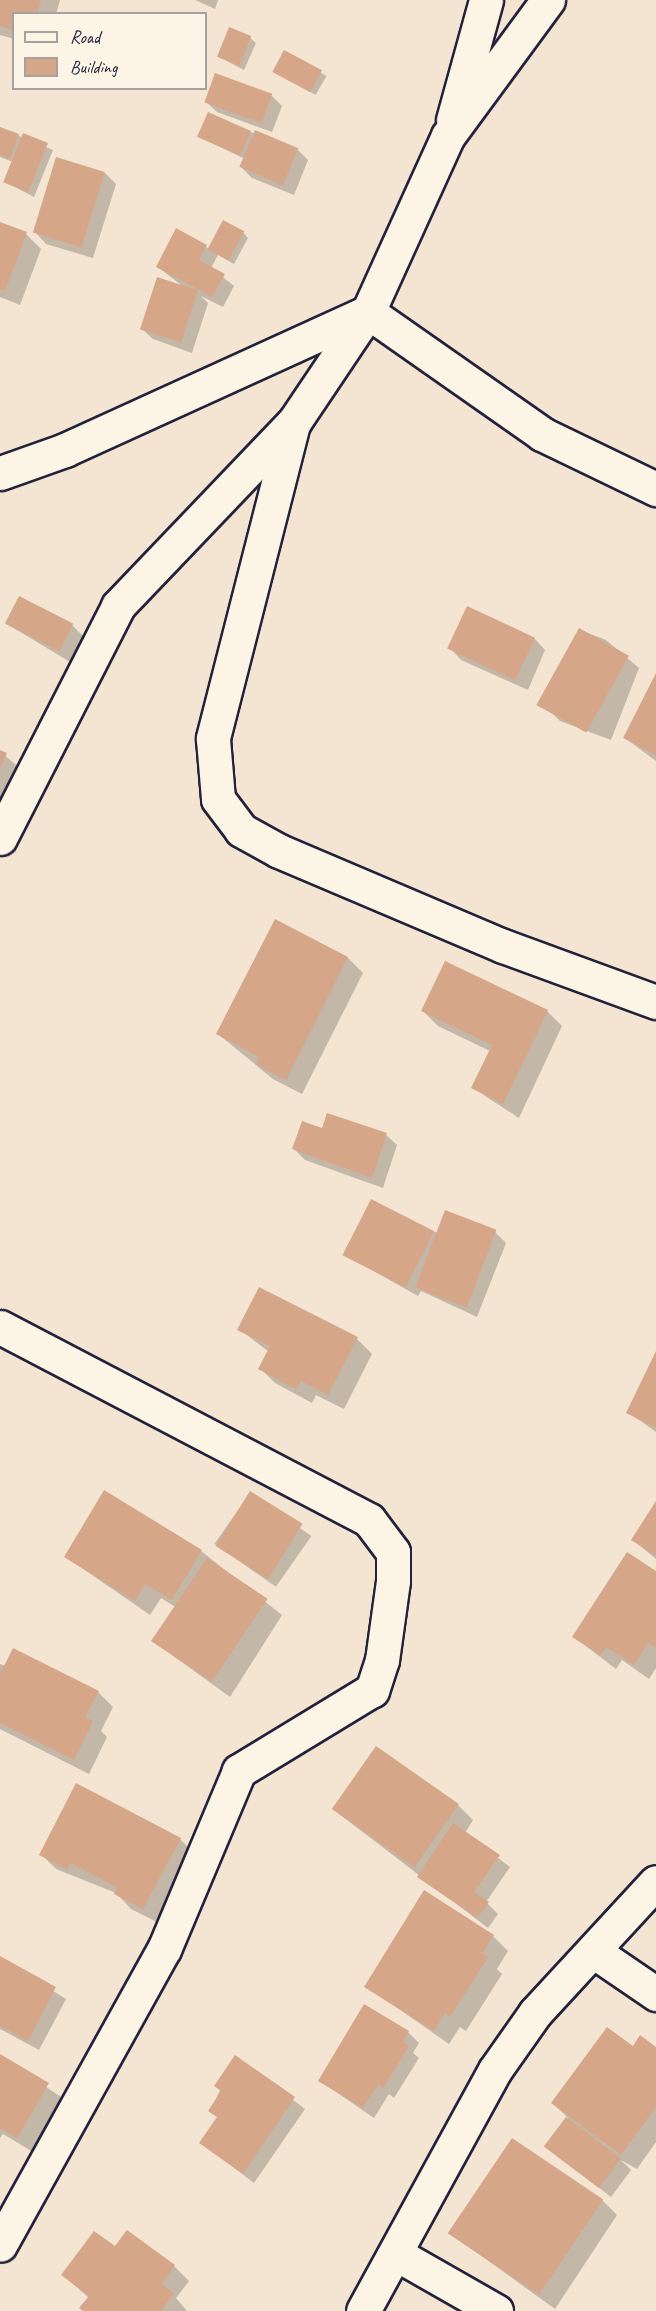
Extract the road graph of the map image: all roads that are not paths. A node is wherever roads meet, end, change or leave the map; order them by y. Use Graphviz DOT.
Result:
graph roads {
  1 [pos="486,0"];
  2 [pos="548,0"];
  3 [pos="448,136"];
  4 [pos="368,312"];
  5 [pos="294,422"];
  6 [pos="0,473"];
  7 [pos="656,489"];
  8 [pos="0,838"];
  9 [pos="656,1002"];
  10 [pos="0,1327"];
  11 [pos="656,1882"];
  12 [pos="596,1953"];
  13 [pos="656,1994"];
  14 [pos="0,2244"];
  15 [pos="398,2255"];
  16 [pos="363,2311"];
  17 [pos="496,2311"];
  1 -- 3 [label="street"];
  2 -- 3 [label="street"];
  3 -- 4 [label="street"];
  4 -- 5 [label="street"];
  4 -- 6 [label="street"];
  4 -- 7 [label="street"];
  5 -- 8 [label="street"];
  5 -- 9 [label="street"];
  10 -- 14 [label="street"];
  11 -- 12 [label="street"];
  12 -- 13 [label="street"];
  12 -- 15 [label="street"];
  15 -- 16 [label="street"];
  15 -- 17 [label="street"];
}
